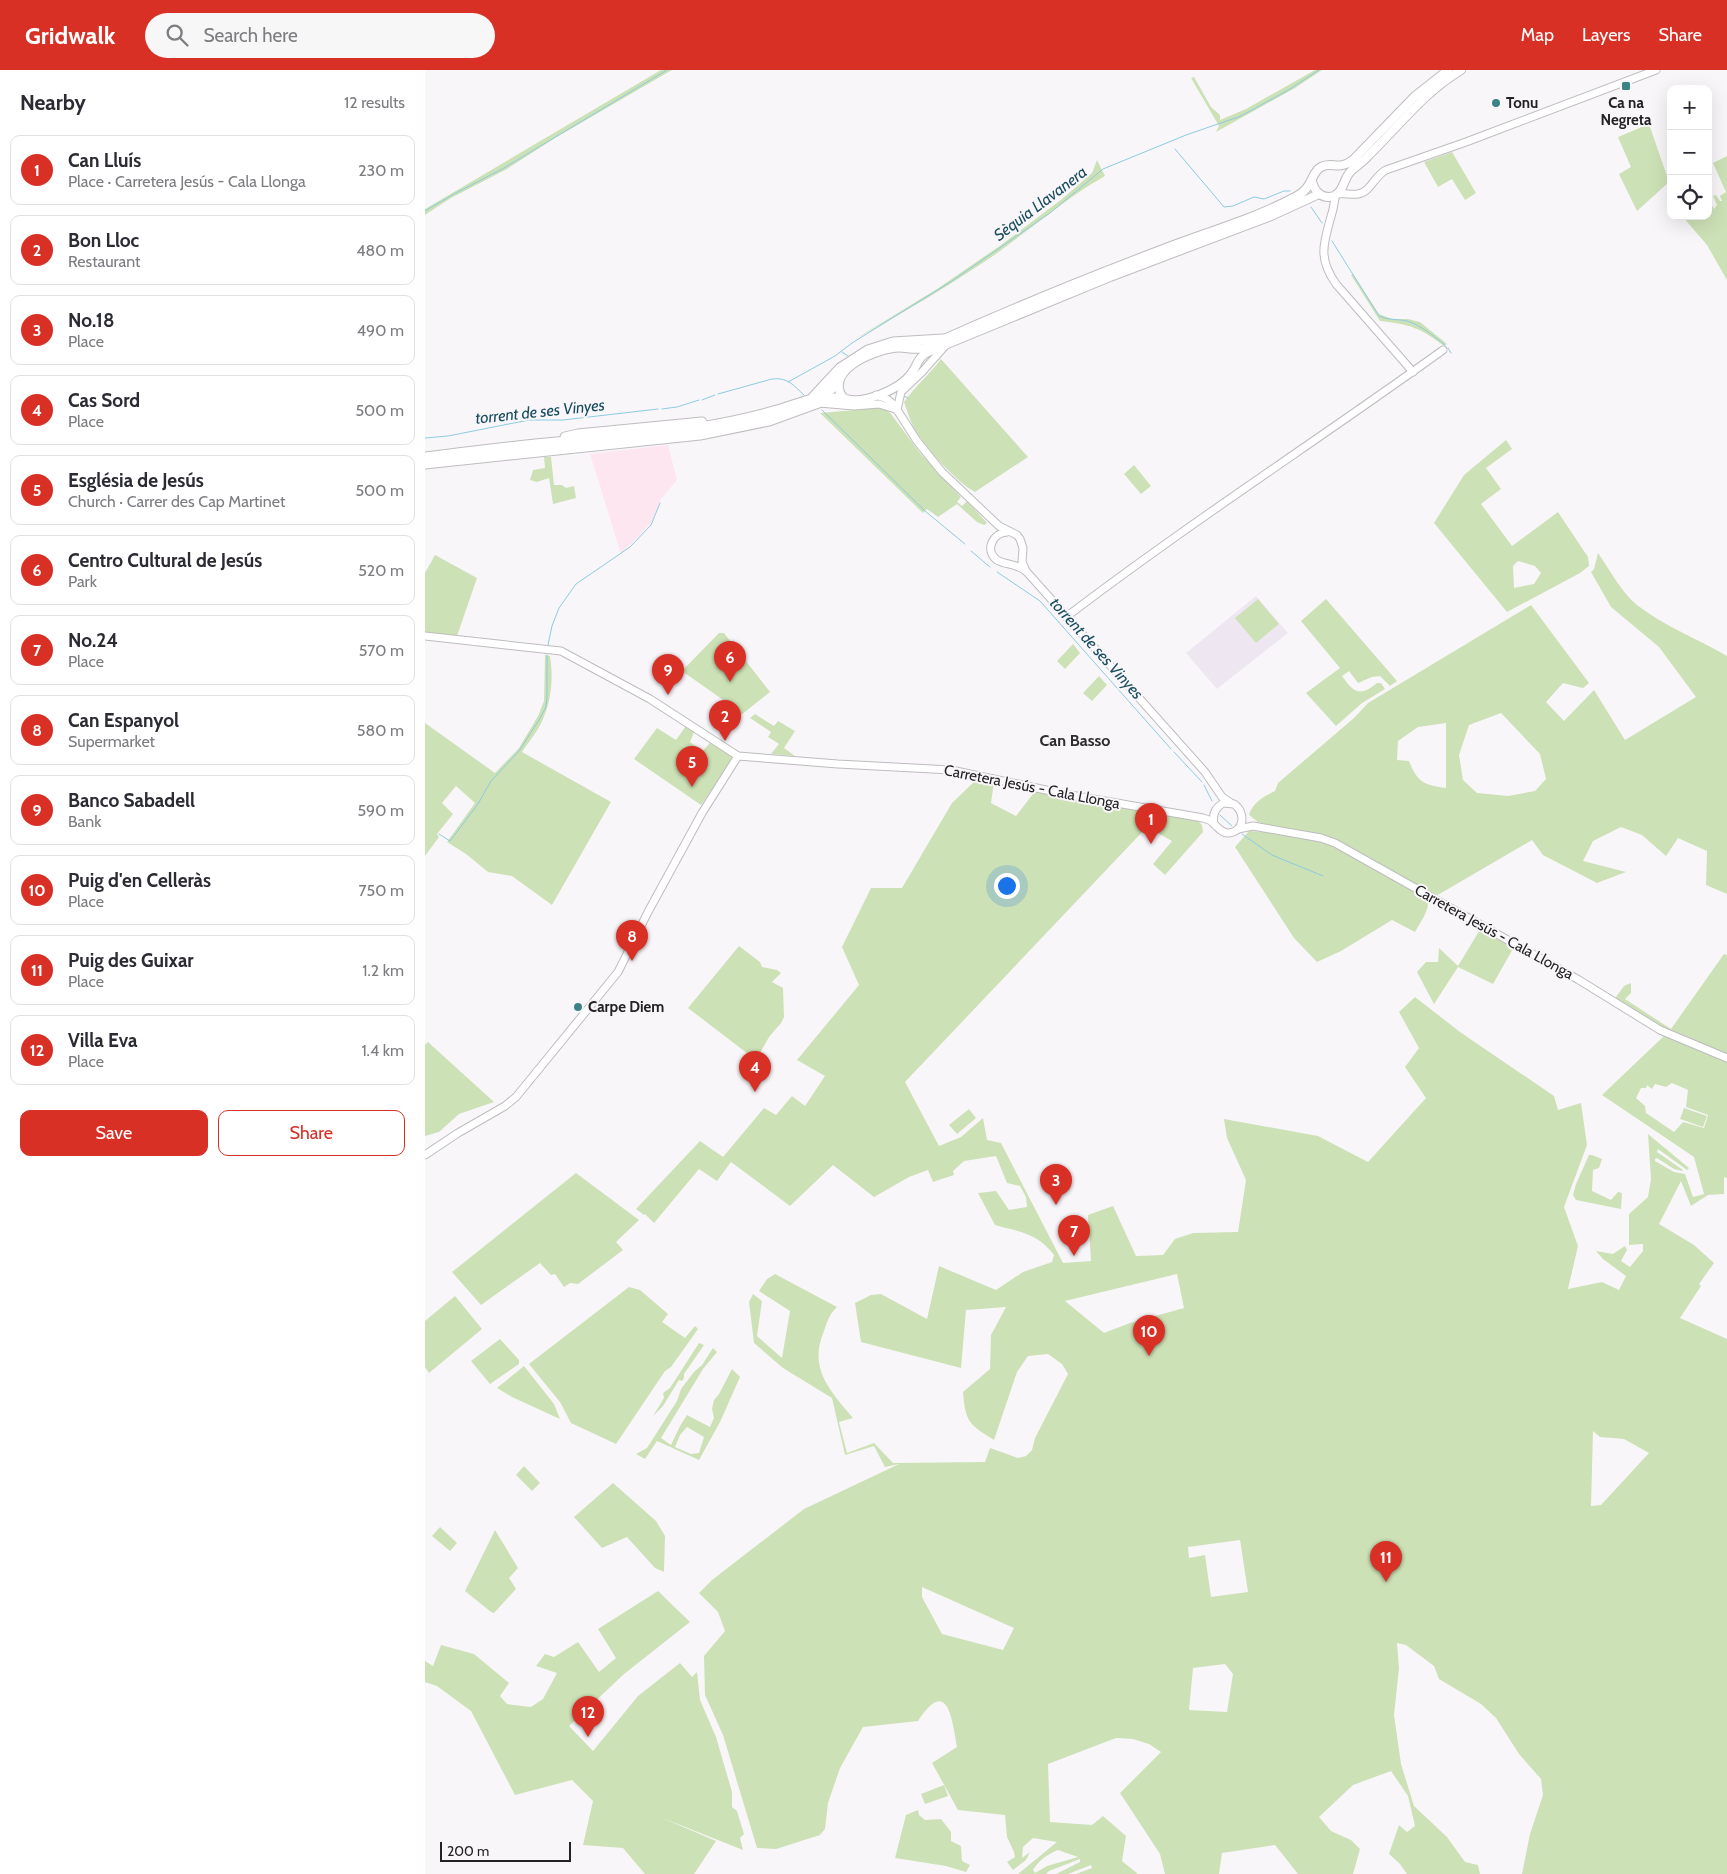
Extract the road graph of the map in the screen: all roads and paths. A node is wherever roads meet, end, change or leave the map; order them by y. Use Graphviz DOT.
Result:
graph roads {
  1 [pos="1448,70"];
  2 [pos="1461,70"];
  3 [pos="1656,70"];
  4 [pos="1335,167"];
  5 [pos="1312,180"];
  6 [pos="1343,184"];
  7 [pos="1337,194"];
  8 [pos="1350,194"];
  9 [pos="1323,195"];
  10 [pos="1333,208"];
  11 [pos="944,342"];
  12 [pos="908,350"];
  13 [pos="1443,350"];
  14 [pos="915,364"];
  15 [pos="1413,372"];
  16 [pos="838,382"];
  17 [pos="898,385"];
  18 [pos="877,396"];
  19 [pos="843,398"];
  20 [pos="815,401"];
  21 [pos="897,410"];
  22 [pos="425,457"];
  23 [pos="425,464"];
  24 [pos="994,522"];
  25 [pos="1007,532"];
  26 [pos="995,536"];
  27 [pos="1021,553"];
  28 [pos="1010,563"];
  29 [pos="1026,571"];
  30 [pos="1066,617"];
  31 [pos="425,636"];
  32 [pos="738,756"];
  33 [pos="1219,793"];
  34 [pos="1231,803"];
  35 [pos="1216,809"];
  36 [pos="1243,816"];
  37 [pos="1202,818"];
  38 [pos="1214,824"];
  39 [pos="1253,826"];
  40 [pos="1238,829"];
  41 [pos="1727,1058"];
  42 [pos="425,1155"];
  1 -- 4 [label="main road"];
  2 -- 6 [label="main road"];
  3 -- 8 [label="street"];
  4 -- 5 [label="main road"];
  4 -- 6 [label="main road"];
  5 -- 9 [label="main road"];
  5 -- 11 [label="main road"];
  6 -- 7 [label="main road"];
  6 -- 8 [label="street"];
  7 -- 8 [label="street"];
  7 -- 9 [label="main road"];
  7 -- 10 [label="street"];
  9 -- 10 [label="street"];
  9 -- 11 [label="main road"];
  10 -- 15 [label="street"];
  11 -- 12 [label="main road"];
  11 -- 14 [label="main road"];
  11 -- 20 [label="highway"];
  11 -- 21 [label="street"];
  12 -- 14 [label="main road"];
  12 -- 16 [label="main road"];
  13 -- 15 [label="street"];
  14 -- 17 [label="main road"];
  15 -- 30 [label="street"];
  16 -- 19 [label="main road"];
  16 -- 20 [label="highway"];
  17 -- 18 [label="main road"];
  17 -- 21 [label="street"];
  18 -- 19 [label="main road"];
  18 -- 21 [label="street"];
  19 -- 20 [label="highway"];
  20 -- 21 [label="street"];
  20 -- 22 [label="highway"];
  20 -- 23 [label="highway"];
  21 -- 24 [label="street"];
  24 -- 25 [label="street"];
  24 -- 26 [label="street"];
  25 -- 26 [label="street"];
  25 -- 27 [label="street"];
  26 -- 28 [label="street"];
  27 -- 28 [label="street"];
  27 -- 29 [label="street"];
  28 -- 29 [label="street"];
  29 -- 30 [label="street"];
  30 -- 33 [label="street"];
  31 -- 32 [label="street"];
  32 -- 37 [label="street, Carretera Jesús - Cala Llonga"];
  32 -- 42 [label="street"];
  33 -- 34 [label="street"];
  33 -- 35 [label="street"];
  34 -- 35 [label="street"];
  34 -- 36 [label="street"];
  35 -- 37 [label="street"];
  35 -- 38 [label="street"];
  36 -- 39 [label="street"];
  36 -- 40 [label="street"];
  37 -- 38 [label="street, Carretera Jesús - Cala Llonga"];
  38 -- 40 [label="street"];
  39 -- 40 [label="street, Carretera Jesús - Cala Llonga"];
  39 -- 41 [label="street, Carretera Jesús - Cala Llonga"];
}
